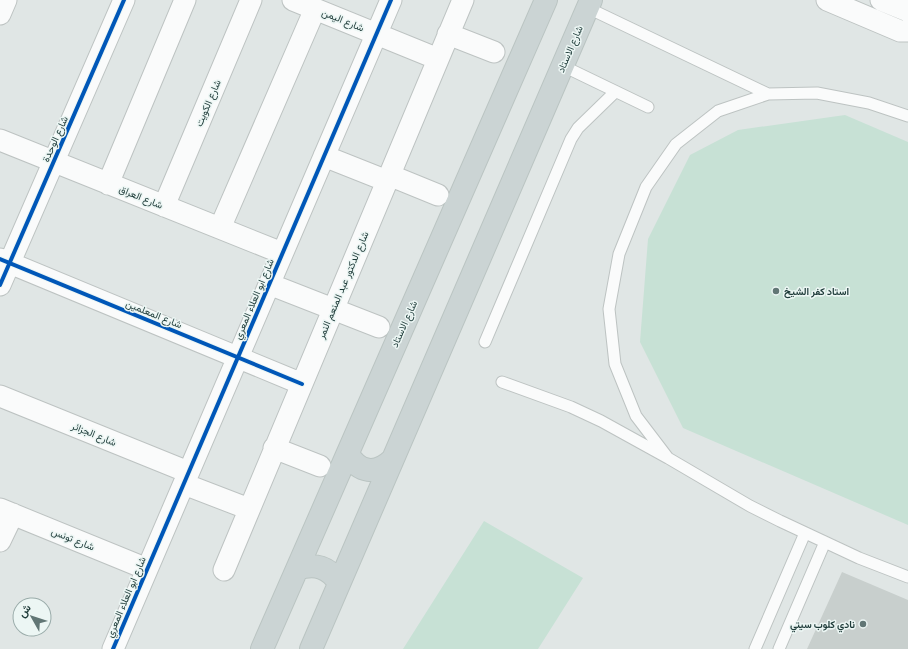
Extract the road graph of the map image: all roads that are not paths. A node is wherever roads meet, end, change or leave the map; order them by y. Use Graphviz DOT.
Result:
graph roads {
  1 [pos="6,0"];
  2 [pos="124,0"];
  3 [pos="185,0"];
  4 [pos="251,0"];
  5 [pos="293,0"];
  6 [pos="391,0"];
  7 [pos="463,0"];
  8 [pos="546,0"];
  9 [pos="828,0"];
  10 [pos="881,0"];
  11 [pos="590,4"];
  12 [pos="315,9"];
  13 [pos="908,12"];
  14 [pos="0,14"];
  15 [pos="908,31"];
  16 [pos="376,34"];
  17 [pos="448,34"];
  18 [pos="494,52"];
  19 [pos="438,59"];
  20 [pos="563,66"];
  21 [pos="615,92"];
  22 [pos="768,94"];
  23 [pos="648,107"];
  24 [pos="908,116"];
  25 [pos="0,140"];
  26 [pos="324,156"];
  27 [pos="54,162"];
  28 [pos="388,178"];
  29 [pos="108,184"];
  30 [pos="438,194"];
  31 [pos="164,206"];
  32 [pos="220,228"];
  33 [pos="282,253"];
  34 [pos="5,261"];
  35 [pos="269,284"];
  36 [pos="0,285"];
  37 [pos="333,309"];
  38 [pos="379,327"];
  39 [pos="485,342"];
  40 [pos="238,357"];
  41 [pos="502,382"];
  42 [pos="302,384"];
  43 [pos="0,396"];
  44 [pos="274,448"];
  45 [pos="348,454"];
  46 [pos="668,458"];
  47 [pos="392,460"];
  48 [pos="320,466"];
  49 [pos="186,478"];
  50 [pos="249,509"];
  51 [pos="6,512"];
  52 [pos="806,533"];
  53 [pos="0,541"];
  54 [pos="825,542"];
  55 [pos="147,569"];
  56 [pos="297,569"];
  57 [pos="224,570"];
  58 [pos="908,577"];
  59 [pos="339,583"];
  60 [pos="113,649"];
  61 [pos="262,649"];
  62 [pos="311,649"];
  63 [pos="755,649"];
  64 [pos="779,649"];
  1 -- 14 [label="street"];
  2 -- 27 [label="street, شارع الوحدة"];
  3 -- 29 [label="street"];
  4 -- 31 [label="street, شارع الكويت"];
  5 -- 12 [label="street, شارع اليمن"];
  6 -- 16 [label="street, شارع ابو العلاء المعري"];
  7 -- 17 [label="street, شارع الدكتور عبد المنعم النمر"];
  8 -- 45 [label="main road, شارع الاستاد"];
  9 -- 15 [label="street"];
  10 -- 13 [label="street"];
  11 -- 20 [label="main road, شارع الاستاد"];
  11 -- 22 [label="lane"];
  12 -- 16 [label="street, شارع اليمن"];
  12 -- 32 [label="street"];
  16 -- 19 [label="street, شارع اليمن"];
  16 -- 26 [label="street, شارع ابو العلاء المعري"];
  17 -- 18 [label="street"];
  17 -- 19 [label="street, شارع الدكتور عبد المنعم النمر"];
  19 -- 28 [label="street, شارع الدكتور عبد المنعم النمر"];
  20 -- 21 [label="lane"];
  20 -- 47 [label="main road, شارع الاستاد"];
  21 -- 23 [label="lane"];
  21 -- 39 [label="lane"];
  22 -- 24 [label="lane"];
  22 -- 46 [label="lane"];
  25 -- 27 [label="street, شارع العراق"];
  26 -- 28 [label="street"];
  26 -- 33 [label="street, شارع ابو العلاء المعري"];
  27 -- 29 [label="street, شارع العراق"];
  27 -- 34 [label="street, شارع الوحدة"];
  28 -- 30 [label="street"];
  28 -- 37 [label="street, شارع الدكتور عبد المنعم النمر"];
  29 -- 31 [label="street, شارع العراق"];
  31 -- 32 [label="street, شارع العراق"];
  32 -- 33 [label="street, شارع العراق"];
  33 -- 35 [label="street, شارع ابو العلاء المعري"];
  34 -- 36 [label="street, شارع الوحدة"];
  34 -- 40 [label="street, شارع المعلمين"];
  35 -- 37 [label="street"];
  35 -- 40 [label="street, شارع ابو العلاء المعري"];
  37 -- 38 [label="street"];
  37 -- 42 [label="street, شارع الدكتور عبد المنعم النمر"];
  40 -- 42 [label="street, شارع المعلمين"];
  40 -- 49 [label="street, شارع ابو العلاء المعري"];
  41 -- 46 [label="lane"];
  42 -- 44 [label="street, شارع الدكتور عبد المنعم النمر"];
  43 -- 49 [label="street, شارع الجزائر"];
  44 -- 48 [label="street"];
  44 -- 50 [label="street, شارع الدكتور عبد المنعم النمر"];
  45 -- 47 [label="main road"];
  45 -- 56 [label="main road, شارع الاستاد"];
  46 -- 52 [label="lane"];
  47 -- 59 [label="main road, شارع الاستاد"];
  49 -- 50 [label="street, شارع الجزائر"];
  49 -- 55 [label="street, شارع ابو العلاء المعري"];
  50 -- 57 [label="street, شارع الدكتور عبد المنعم النمر"];
  51 -- 53 [label="street"];
  51 -- 55 [label="street, شارع تونس"];
  52 -- 54 [label="lane"];
  52 -- 63 [label="lane"];
  54 -- 58 [label="lane"];
  54 -- 64 [label="lane"];
  55 -- 60 [label="street, شارع ابو العلاء المعري"];
  56 -- 59 [label="main road"];
  56 -- 61 [label="main road, شارع الاستاد"];
  59 -- 62 [label="main road, شارع الاستاد"];
}
